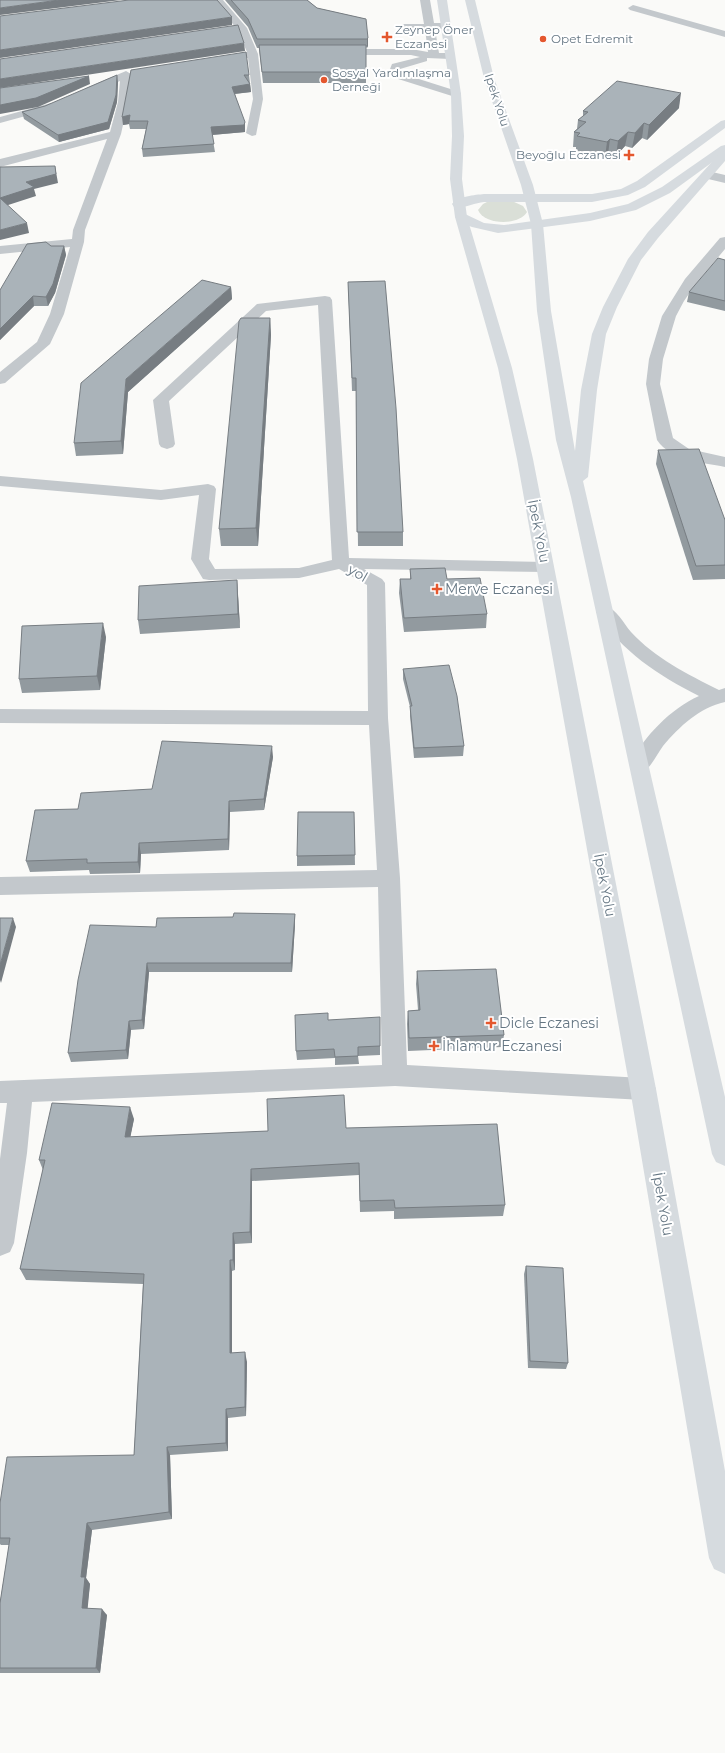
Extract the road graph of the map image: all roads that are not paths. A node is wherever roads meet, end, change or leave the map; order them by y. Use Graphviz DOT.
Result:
graph roads {
  1 [pos="218,0"];
  2 [pos="425,0"];
  3 [pos="442,0"];
  4 [pos="470,0"];
  5 [pos="633,8"];
  6 [pos="447,26"];
  7 [pos="402,27"];
  8 [pos="430,27"];
  9 [pos="242,28"];
  10 [pos="227,30"];
  11 [pos="725,34"];
  12 [pos="324,52"];
  13 [pos="255,53"];
  14 [pos="434,56"];
  15 [pos="450,56"];
  16 [pos="208,62"];
  17 [pos="130,74"];
  18 [pos="87,80"];
  19 [pos="456,94"];
  20 [pos="77,95"];
  21 [pos="63,101"];
  22 [pos="0,120"];
  23 [pos="725,123"];
  24 [pos="252,133"];
  25 [pos="115,134"];
  26 [pos="725,148"];
  27 [pos="725,154"];
  28 [pos="0,163"];
  29 [pos="708,175"];
  30 [pos="725,179"];
  31 [pos="531,197"];
  32 [pos="460,211"];
  33 [pos="537,224"];
  34 [pos="725,241"];
  35 [pos="78,242"];
  36 [pos="0,250"];
  37 [pos="3,374"];
  38 [pos="167,444"];
  39 [pos="725,462"];
  40 [pos="0,481"];
  41 [pos="579,496"];
  42 [pos="341,563"];
  43 [pos="545,567"];
  44 [pos="605,612"];
  45 [pos="720,695"];
  46 [pos="0,716"];
  47 [pos="378,718"];
  48 [pos="639,764"];
  49 [pos="389,878"];
  50 [pos="0,886"];
  51 [pos="395,1075"];
  52 [pos="642,1089"];
  53 [pos="10,1092"];
  54 [pos="725,1154"];
  55 [pos="0,1243"];
  56 [pos="725,1558"];
  1 -- 9 [label="street"];
  2 -- 8 [label="street"];
  3 -- 6 [label="main road"];
  4 -- 31 [label="main road, Ipek Yolu"];
  5 -- 11 [label="street"];
  6 -- 8 [label="street"];
  6 -- 15 [label="main road"];
  7 -- 8 [label="street"];
  8 -- 14 [label="street"];
  9 -- 10 [label="street"];
  9 -- 13 [label="street"];
  12 -- 14 [label="street"];
  13 -- 16 [label="street"];
  13 -- 24 [label="street"];
  14 -- 15 [label="street"];
  14 -- 19 [label="street"];
  15 -- 19 [label="main road"];
  17 -- 18 [label="street"];
  17 -- 20 [label="street"];
  17 -- 25 [label="street"];
  19 -- 32 [label="main road"];
  21 -- 22 [label="street"];
  23 -- 31 [label="main road"];
  25 -- 28 [label="street"];
  25 -- 35 [label="street"];
  26 -- 33 [label="main road"];
  27 -- 29 [label="main road"];
  29 -- 30 [label="street"];
  29 -- 41 [label="main road"];
  31 -- 32 [label="main road"];
  31 -- 33 [label="main road, Ipek Yolu"];
  32 -- 33 [label="main road"];
  32 -- 43 [label="main road, İpek Yolu"];
  33 -- 41 [label="main road"];
  34 -- 39 [label="street"];
  35 -- 36 [label="street"];
  35 -- 37 [label="street"];
  38 -- 42 [label="street"];
  40 -- 42 [label="street"];
  41 -- 44 [label="main road"];
  42 -- 43 [label="street"];
  42 -- 47 [label="street, yol"];
  43 -- 52 [label="main road, İpek Yolu"];
  44 -- 45 [label="street"];
  44 -- 48 [label="main road"];
  45 -- 48 [label="street"];
  46 -- 47 [label="street"];
  47 -- 49 [label="street"];
  48 -- 54 [label="main road"];
  49 -- 50 [label="street"];
  49 -- 51 [label="street"];
  51 -- 52 [label="street"];
  51 -- 53 [label="street"];
  52 -- 56 [label="main road, İpek Yolu"];
  53 -- 55 [label="street"];
}
